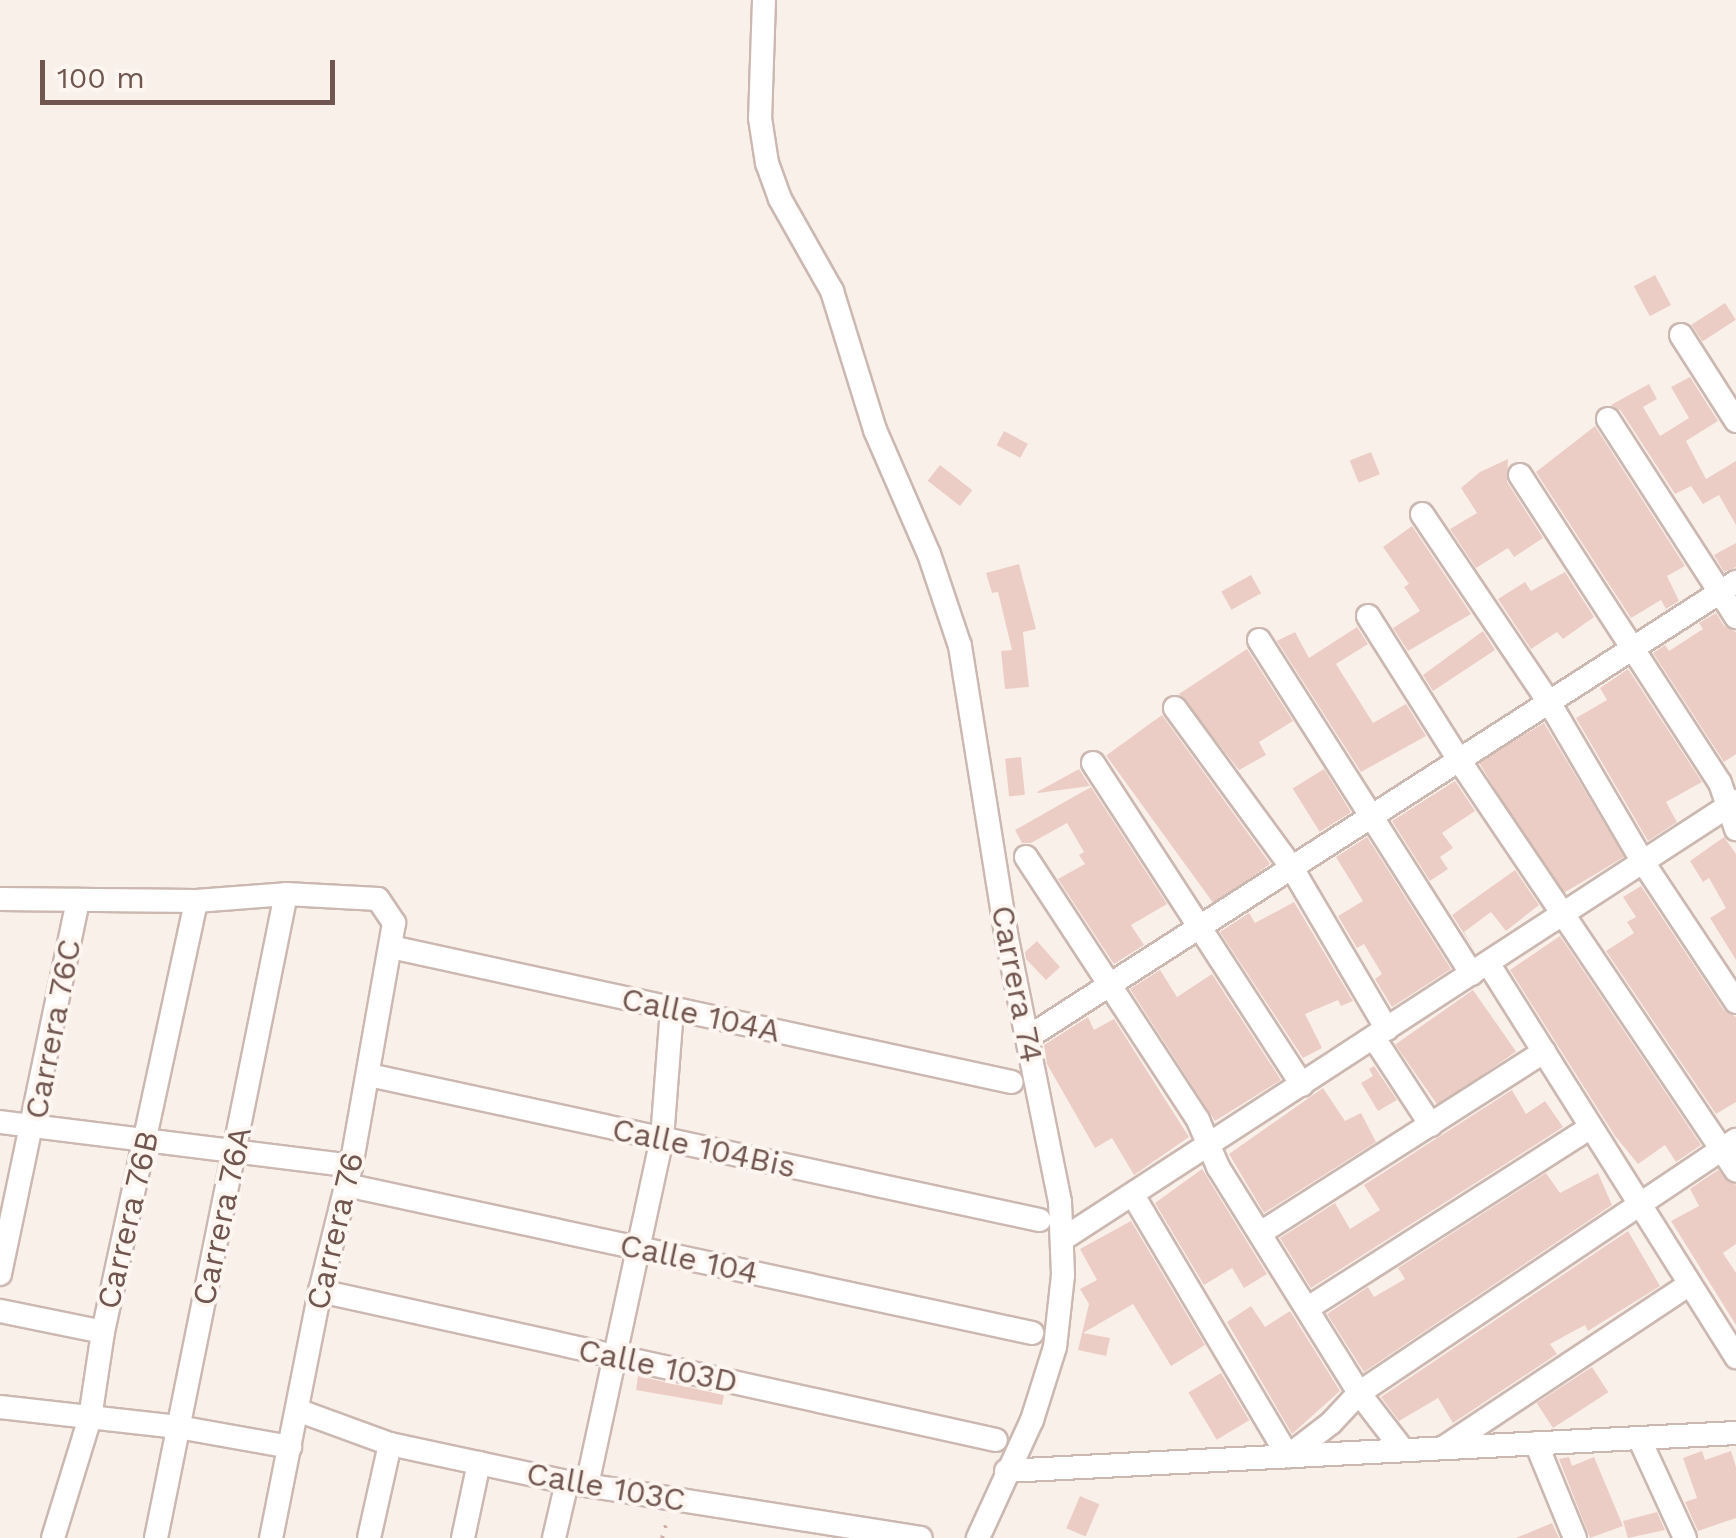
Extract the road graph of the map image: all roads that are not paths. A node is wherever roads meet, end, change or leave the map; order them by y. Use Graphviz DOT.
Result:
graph roads {
  1 [pos="764,0"];
  2 [pos="1682,335"];
  3 [pos="1608,419"];
  4 [pos="1736,421"];
  5 [pos="1520,474"];
  6 [pos="1422,514"];
  7 [pos="1728,588"];
  8 [pos="1368,616"];
  9 [pos="1736,617"];
  10 [pos="1259,640"];
  11 [pos="1635,647"];
  12 [pos="1549,702"];
  13 [pos="1176,708"];
  14 [pos="1459,760"];
  15 [pos="1092,763"];
  16 [pos="1732,804"];
  17 [pos="1371,817"];
  18 [pos="1736,829"];
  19 [pos="1026,857"];
  20 [pos="1643,862"];
  21 [pos="1292,868"];
  22 [pos="286,894"];
  23 [pos="0,898"];
  24 [pos="78,900"];
  25 [pos="196,901"];
  26 [pos="1566,912"];
  27 [pos="1200,927"];
  28 [pos="391,946"];
  29 [pos="1480,968"];
  30 [pos="1110,984"];
  31 [pos="1736,1002"];
  32 [pos="672,1009"];
  33 [pos="1380,1033"];
  34 [pos="1027,1038"];
  35 [pos="1544,1052"];
  36 [pos="369,1075"];
  37 [pos="1012,1082"];
  38 [pos="1302,1085"];
  39 [pos="0,1122"];
  40 [pos="1431,1125"];
  41 [pos="33,1127"];
  42 [pos="1591,1127"];
  43 [pos="148,1138"];
  44 [pos="662,1138"];
  45 [pos="1210,1145"];
  46 [pos="1729,1145"];
  47 [pos="236,1151"];
  48 [pos="1736,1170"];
  49 [pos="349,1175"];
  50 [pos="1132,1195"];
  51 [pos="1640,1205"];
  52 [pos="1039,1220"];
  53 [pos="6,1226"];
  54 [pos="1262,1232"];
  55 [pos="1063,1239"];
  56 [pos="640,1249"];
  57 [pos="0,1274"];
  58 [pos="1690,1284"];
  59 [pos="320,1291"];
  60 [pos="1308,1308"];
  61 [pos="0,1311"];
  62 [pos="103,1332"];
  63 [pos="1032,1333"];
  64 [pos="615,1357"];
  65 [pos="1736,1357"];
  66 [pos="1359,1393"];
  67 [pos="0,1407"];
  68 [pos="297,1410"];
  69 [pos="90,1418"];
  70 [pos="178,1428"];
  71 [pos="1736,1433"];
  72 [pos="1639,1438"];
  73 [pos="996,1440"];
  74 [pos="390,1444"];
  75 [pos="1536,1444"];
  76 [pos="290,1447"];
  77 [pos="1443,1448"];
  78 [pos="1404,1450"];
  79 [pos="1288,1456"];
  80 [pos="479,1463"];
  81 [pos="1006,1470"];
  82 [pos="577,1484"];
  83 [pos="54,1538"];
  84 [pos="156,1538"];
  85 [pos="271,1538"];
  86 [pos="369,1538"];
  87 [pos="463,1538"];
  88 [pos="554,1538"];
  89 [pos="921,1538"];
  90 [pos="978,1538"];
  91 [pos="1575,1538"];
  92 [pos="1686,1538"];
  1 -- 34 [label="street, Carrera 74"];
  2 -- 4 [label="street"];
  3 -- 7 [label="street"];
  5 -- 11 [label="street"];
  6 -- 12 [label="street"];
  7 -- 9 [label="street"];
  7 -- 11 [label="street"];
  8 -- 14 [label="street"];
  10 -- 17 [label="street"];
  11 -- 12 [label="street"];
  11 -- 16 [label="street"];
  12 -- 14 [label="street"];
  12 -- 20 [label="street"];
  13 -- 21 [label="street"];
  14 -- 17 [label="street"];
  14 -- 26 [label="street"];
  15 -- 27 [label="street"];
  16 -- 18 [label="street"];
  16 -- 20 [label="street"];
  17 -- 21 [label="street"];
  17 -- 29 [label="street"];
  19 -- 30 [label="street"];
  20 -- 26 [label="street"];
  20 -- 31 [label="street"];
  21 -- 27 [label="street"];
  21 -- 33 [label="street"];
  22 -- 25 [label="street"];
  22 -- 28 [label="street, Carrera 76"];
  22 -- 47 [label="street, Carrera 76A"];
  23 -- 24 [label="street"];
  24 -- 25 [label="street"];
  24 -- 41 [label="street, Carrera 76C"];
  25 -- 43 [label="street, Carrera 76B"];
  26 -- 29 [label="street"];
  26 -- 46 [label="street"];
  27 -- 30 [label="street"];
  27 -- 38 [label="street"];
  28 -- 32 [label="street, Calle 104A"];
  28 -- 36 [label="street, Carrera 76"];
  29 -- 33 [label="street"];
  29 -- 35 [label="street"];
  30 -- 34 [label="street"];
  30 -- 45 [label="street"];
  32 -- 37 [label="street, Calle 104A"];
  32 -- 44 [label="street"];
  33 -- 38 [label="street"];
  33 -- 40 [label="street"];
  34 -- 55 [label="street, Carrera 74"];
  35 -- 40 [label="street"];
  35 -- 42 [label="street"];
  36 -- 44 [label="street, Calle 104Bis"];
  36 -- 49 [label="street, Carrera 76"];
  38 -- 45 [label="street"];
  39 -- 41 [label="street, Calle 104"];
  40 -- 54 [label="street"];
  41 -- 43 [label="street, Calle 104"];
  41 -- 53 [label="street, Carrera 76C"];
  42 -- 51 [label="street"];
  42 -- 60 [label="street"];
  43 -- 47 [label="street, Calle 104"];
  43 -- 62 [label="street, Carrera 76B"];
  44 -- 52 [label="street, Calle 104Bis"];
  44 -- 56 [label="street"];
  45 -- 50 [label="street"];
  45 -- 54 [label="street"];
  46 -- 48 [label="street"];
  46 -- 51 [label="street"];
  47 -- 49 [label="street, Calle 104"];
  47 -- 70 [label="street, Carrera 76A"];
  49 -- 56 [label="street, Calle 104"];
  49 -- 59 [label="street, Carrera 76"];
  50 -- 55 [label="street"];
  50 -- 79 [label="street"];
  51 -- 58 [label="street"];
  51 -- 66 [label="street"];
  53 -- 57 [label="street, Carrera 76C"];
  54 -- 60 [label="street"];
  55 -- 81 [label="street, Carrera 74"];
  56 -- 63 [label="street, Calle 104"];
  56 -- 64 [label="street"];
  58 -- 65 [label="street"];
  58 -- 77 [label="street"];
  59 -- 64 [label="street, Calle 103D"];
  59 -- 68 [label="street, Carrera 76"];
  60 -- 66 [label="street"];
  61 -- 62 [label="street"];
  62 -- 69 [label="street, Carrera 76B"];
  64 -- 73 [label="street, Calle 103D"];
  64 -- 82 [label="street"];
  66 -- 78 [label="street"];
  66 -- 79 [label="street"];
  67 -- 69 [label="street"];
  68 -- 74 [label="street, Calle 103C"];
  68 -- 76 [label="street, Carrera 76"];
  69 -- 70 [label="street"];
  69 -- 83 [label="street, Carrera 76B"];
  70 -- 76 [label="street"];
  70 -- 84 [label="street, Carrera 76A"];
  71 -- 72 [label="street"];
  72 -- 75 [label="street"];
  72 -- 92 [label="street"];
  74 -- 80 [label="street, Calle 103C"];
  74 -- 86 [label="street"];
  75 -- 77 [label="street"];
  75 -- 91 [label="street"];
  76 -- 85 [label="street, Carrera 76"];
  77 -- 78 [label="street"];
  78 -- 79 [label="street"];
  79 -- 81 [label="street"];
  80 -- 82 [label="street, Calle 103C"];
  80 -- 87 [label="street"];
  81 -- 90 [label="street, Carrera 74"];
  82 -- 88 [label="street"];
  82 -- 89 [label="street, Calle 103C"];
}
